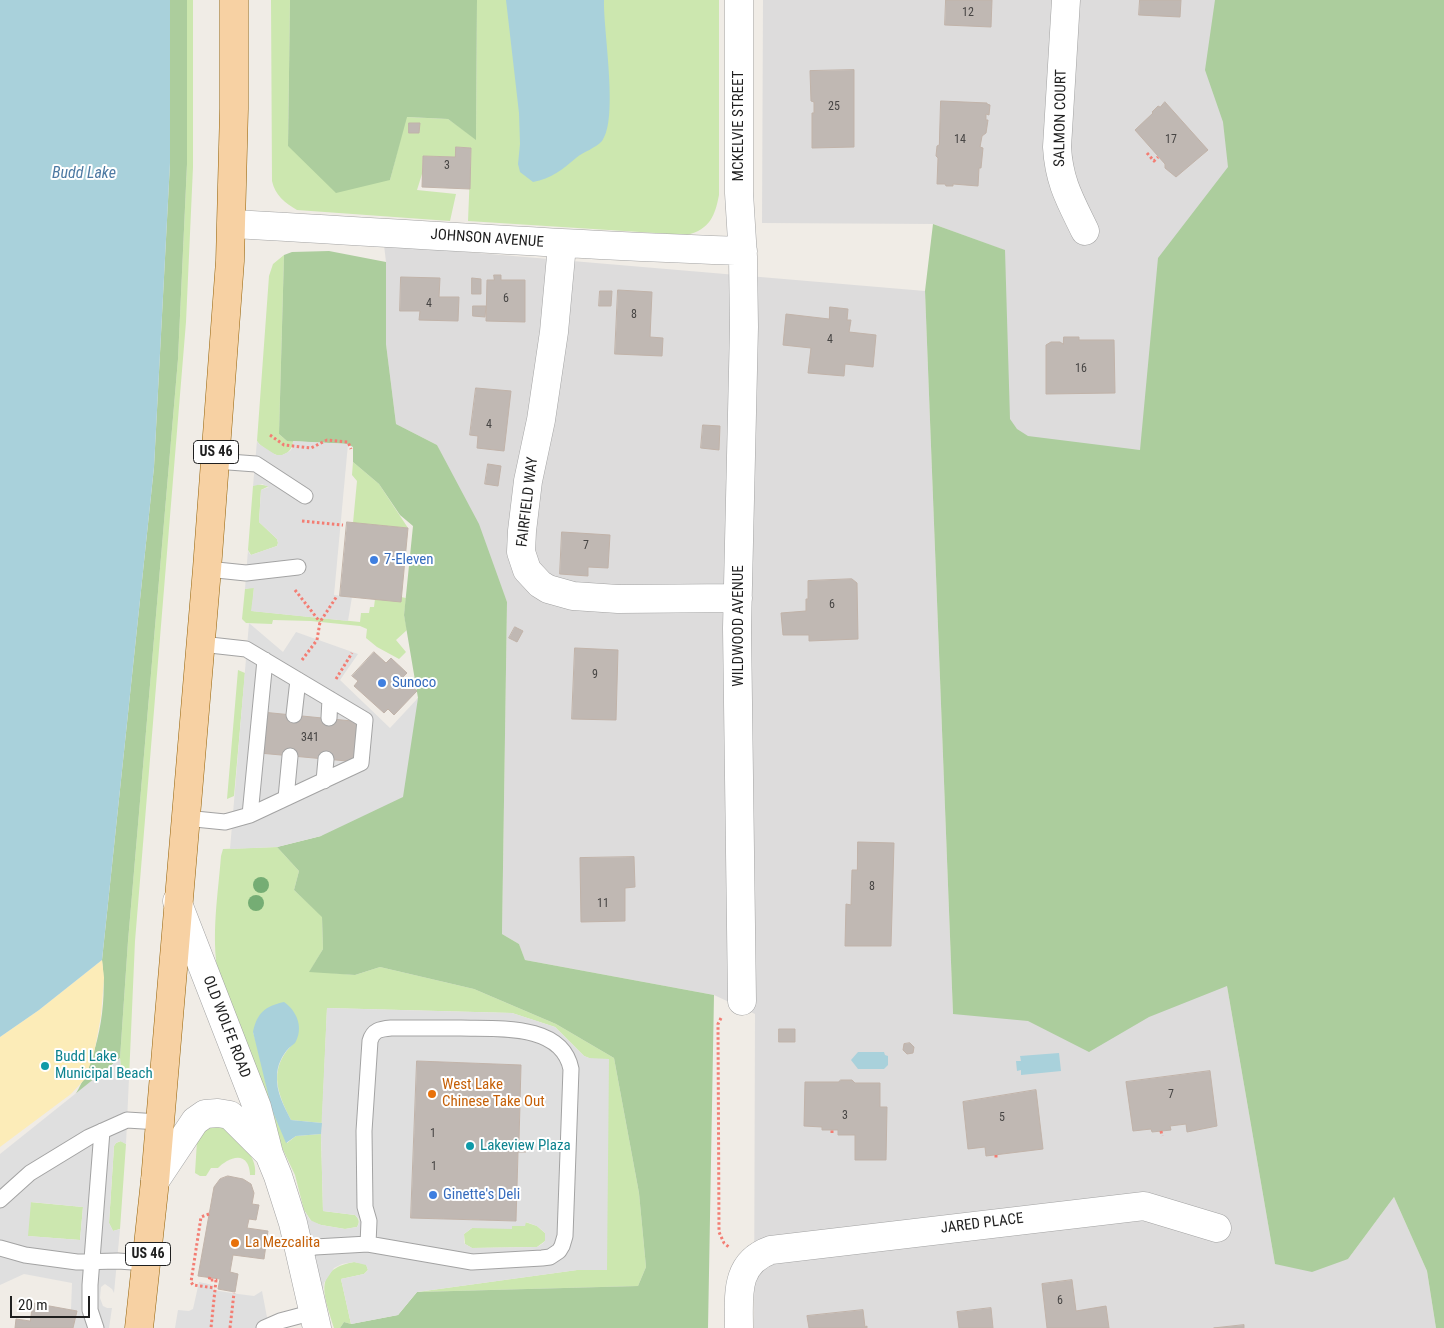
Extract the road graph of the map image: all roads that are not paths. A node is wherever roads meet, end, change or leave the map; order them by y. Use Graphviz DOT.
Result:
graph roads {
  1 [pos="234,0"];
  2 [pos="739,0"];
  3 [pos="1066,0"];
  4 [pos="232,224"];
  5 [pos="1084,231"];
  6 [pos="562,244"];
  7 [pos="743,251"];
  8 [pos="215,461"];
  9 [pos="305,496"];
  10 [pos="298,567"];
  11 [pos="207,569"];
  12 [pos="738,598"];
  13 [pos="200,644"];
  14 [pos="265,660"];
  15 [pos="298,680"];
  16 [pos="327,698"];
  17 [pos="294,715"];
  18 [pos="329,718"];
  19 [pos="290,756"];
  20 [pos="326,759"];
  21 [pos="324,780"];
  22 [pos="286,798"];
  23 [pos="250,815"];
  24 [pos="185,818"];
  25 [pos="177,901"];
  26 [pos="742,1002"];
  27 [pos="159,1122"];
  28 [pos="102,1131"];
  29 [pos="269,1154"];
  30 [pos="154,1181"];
  31 [pos="0,1200"];
  32 [pos="1217,1228"];
  33 [pos="368,1244"];
  34 [pos="0,1248"];
  35 [pos="300,1251"];
  36 [pos="92,1262"];
  37 [pos="147,1263"];
  38 [pos="315,1320"];
  39 [pos="96,1328"];
  40 [pos="139,1328"];
  41 [pos="264,1328"];
  42 [pos="739,1328"];
  1 -- 4 [label="main road, US 46"];
  2 -- 7 [label="street, MCKELVIE STREET"];
  3 -- 5 [label="street, SALMON COURT"];
  4 -- 6 [label="street, JOHNSON AVENUE"];
  4 -- 8 [label="main road, US 46"];
  6 -- 7 [label="street, JOHNSON AVENUE"];
  6 -- 12 [label="street, FAIRFIELD WAY"];
  7 -- 12 [label="street, WILDWOOD AVENUE"];
  8 -- 9 [label="lane"];
  8 -- 11 [label="main road, US 46"];
  10 -- 11 [label="lane"];
  11 -- 13 [label="main road, US 46"];
  12 -- 26 [label="street, WILDWOOD AVENUE"];
  13 -- 14 [label="lane"];
  13 -- 24 [label="main road, US 46"];
  14 -- 15 [label="lane"];
  14 -- 23 [label="lane"];
  15 -- 16 [label="lane"];
  15 -- 17 [label="lane"];
  16 -- 18 [label="lane"];
  16 -- 21 [label="lane"];
  19 -- 22 [label="lane"];
  20 -- 21 [label="lane"];
  21 -- 22 [label="lane"];
  22 -- 23 [label="lane"];
  23 -- 24 [label="lane"];
  24 -- 25 [label="main road, US 46"];
  25 -- 27 [label="main road, US 46"];
  25 -- 29 [label="street, OLD WOLFE ROAD"];
  27 -- 28 [label="lane"];
  27 -- 30 [label="main road, US 46"];
  28 -- 31 [label="lane"];
  28 -- 36 [label="lane"];
  29 -- 30 [label="street, OLD WOLFE ROAD"];
  29 -- 35 [label="street, OLD WOLFE ROAD"];
  30 -- 37 [label="main road, US 46"];
  32 -- 42 [label="street, JARED PLACE"];
  33 -- 33 [label="lane"];
  33 -- 35 [label="lane"];
  34 -- 36 [label="lane"];
  35 -- 38 [label="street, OLD WOLFE ROAD"];
  36 -- 37 [label="lane"];
  36 -- 39 [label="lane"];
  37 -- 40 [label="main road, US 46"];
  38 -- 41 [label="lane"];
}
